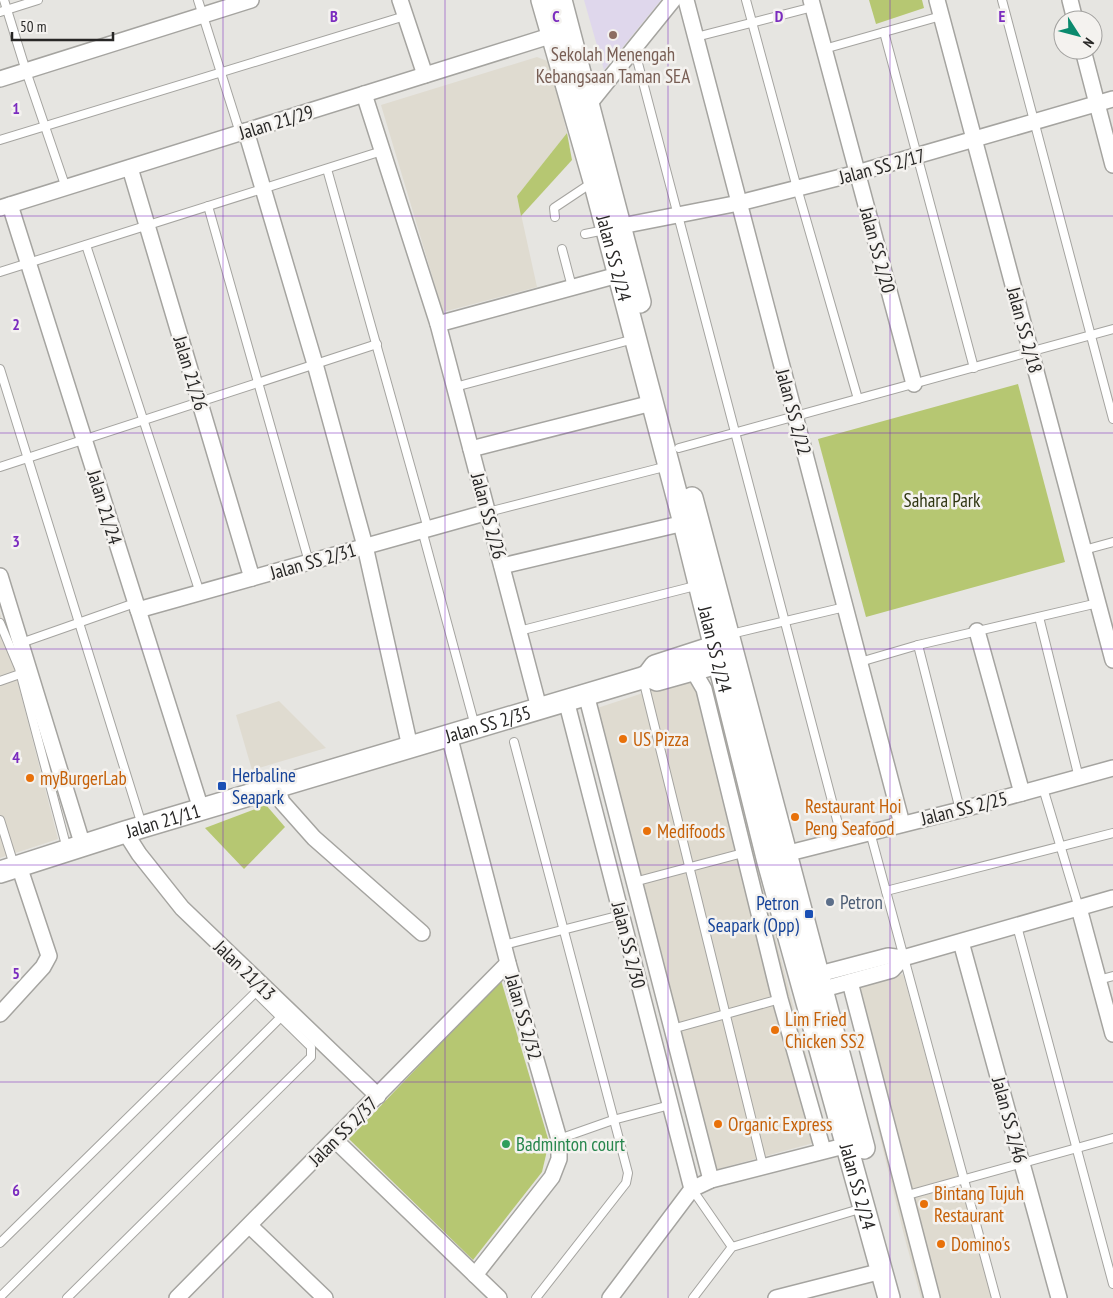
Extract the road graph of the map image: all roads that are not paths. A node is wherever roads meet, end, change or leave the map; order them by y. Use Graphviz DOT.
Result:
graph roads {
  1 [pos="4,0"];
  2 [pos="38,0"];
  3 [pos="198,0"];
  4 [pos="251,0"];
  5 [pos="400,0"];
  6 [pos="673,0"];
  7 [pos="686,0"];
  8 [pos="746,0"];
  9 [pos="937,0"];
  10 [pos="1002,0"];
  11 [pos="555,1"];
  12 [pos="812,3"];
  13 [pos="3,11"];
  14 [pos="203,15"];
  15 [pos="406,16"];
  16 [pos="942,16"];
  17 [pos="752,23"];
  18 [pos="884,32"];
  19 [pos="553,35"];
  20 [pos="696,37"];
  21 [pos="634,48"];
  22 [pos="824,49"];
  23 [pos="1086,60"];
  24 [pos="26,71"];
  25 [pos="221,71"];
  26 [pos="424,75"];
  27 [pos="0,79"];
  28 [pos="364,94"];
  29 [pos="1113,99"];
  30 [pos="589,104"];
  31 [pos="1097,104"];
  32 [pos="1035,123"];
  33 [pos="44,126"];
  34 [pos="243,132"];
  35 [pos="0,140"];
  36 [pos="975,141"];
  37 [pos="382,151"];
  38 [pos="916,157"];
  39 [pos="1113,165"];
  40 [pos="130,168"];
  41 [pos="327,169"];
  42 [pos="857,173"];
  43 [pos="594,181"];
  44 [pos="66,188"];
  45 [pos="797,188"];
  46 [pos="262,189"];
  47 [pos="739,203"];
  48 [pos="208,206"];
  49 [pos="5,207"];
  50 [pos="676,216"];
  51 [pos="555,217"];
  52 [pos="648,222"];
  53 [pos="147,226"];
  54 [pos="604,230"];
  55 [pos="86,245"];
  56 [pos="626,248"];
  57 [pos="562,249"];
  58 [pos="28,263"];
  59 [pos="0,272"];
  60 [pos="618,275"];
  61 [pos="572,287"];
  62 [pos="438,324"];
  63 [pos="1113,328"];
  64 [pos="1092,335"];
  65 [pos="635,339"];
  66 [pos="377,344"];
  67 [pos="1031,353"];
  68 [pos="315,364"];
  69 [pos="974,368"];
  70 [pos="0,369"];
  71 [pos="258,383"];
  72 [pos="914,384"];
  73 [pos="455,387"];
  74 [pos="858,399"];
  75 [pos="200,402"];
  76 [pos="652,403"];
  77 [pos="795,415"];
  78 [pos="1113,419"];
  79 [pos="144,420"];
  80 [pos="734,432"];
  81 [pos="84,440"];
  82 [pos="471,448"];
  83 [pos="674,457"];
  84 [pos="28,458"];
  85 [pos="0,467"];
  86 [pos="488,512"];
  87 [pos="684,523"];
  88 [pos="425,529"];
  89 [pos="1113,542"];
  90 [pos="365,546"];
  91 [pos="1084,550"];
  92 [pos="309,562"];
  93 [pos="502,566"];
  94 [pos="252,578"];
  95 [pos="1,583"];
  96 [pos="699,585"];
  97 [pos="200,592"];
  98 [pos="1098,603"];
  99 [pos="136,607"];
  100 [pos="845,607"];
  101 [pos="1039,616"];
  102 [pos="708,619"];
  103 [pos="786,621"];
  104 [pos="79,622"];
  105 [pos="0,623"];
  106 [pos="519,631"];
  107 [pos="977,631"];
  108 [pos="21,643"];
  109 [pos="918,645"];
  110 [pos="726,649"];
  111 [pos="1113,660"];
  112 [pos="692,662"];
  113 [pos="860,662"];
  114 [pos="22,669"];
  115 [pos="645,677"];
  116 [pos="0,681"];
  117 [pos="726,692"];
  118 [pos="586,694"];
  119 [pos="566,700"];
  120 [pos="540,708"];
  121 [pos="475,728"];
  122 [pos="449,735"];
  123 [pos="514,742"];
  124 [pos="410,747"];
  125 [pos="1113,768"];
  126 [pos="329,771"];
  127 [pos="1079,778"];
  128 [pos="277,787"];
  129 [pos="1043,788"];
  130 [pos="1022,794"];
  131 [pos="200,810"];
  132 [pos="960,810"];
  133 [pos="0,820"];
  134 [pos="902,824"];
  135 [pos="134,829"];
  136 [pos="870,832"];
  137 [pos="1113,833"];
  138 [pos="842,839"];
  139 [pos="1059,847"];
  140 [pos="75,848"];
  141 [pos="743,854"];
  142 [pos="785,854"];
  143 [pos="689,867"];
  144 [pos="11,869"];
  145 [pos="634,882"];
  146 [pos="886,892"];
  147 [pos="1113,898"];
  148 [pos="1078,908"];
  149 [pos="621,915"];
  150 [pos="1017,926"];
  151 [pos="562,930"];
  152 [pos="422,933"];
  153 [pos="961,942"];
  154 [pos="504,945"];
  155 [pos="903,958"];
  156 [pos="508,963"];
  157 [pos="1106,978"];
  158 [pos="850,982"];
  159 [pos="811,984"];
  160 [pos="259,989"];
  161 [pos="780,999"];
  162 [pos="0,1014"];
  163 [pos="726,1014"];
  164 [pos="281,1017"];
  165 [pos="672,1029"];
  166 [pos="1113,1034"];
  167 [pos="378,1096"];
  168 [pos="670,1105"];
  169 [pos="613,1120"];
  170 [pos="1113,1138"];
  171 [pos="559,1139"];
  172 [pos="335,1140"];
  173 [pos="848,1145"];
  174 [pos="1077,1149"];
  175 [pos="823,1150"];
  176 [pos="1023,1165"];
  177 [pos="763,1166"];
  178 [pos="711,1180"];
  179 [pos="964,1180"];
  180 [pos="692,1189"];
  181 [pos="904,1196"];
  182 [pos="865,1208"];
  183 [pos="250,1226"];
  184 [pos="0,1243"];
  185 [pos="732,1247"];
  186 [pos="882,1271"];
  187 [pos="476,1276"];
  188 [pos="1113,1284"];
  189 [pos="0,1297"];
  190 [pos="67,1298"];
  191 [pos="177,1298"];
  192 [pos="326,1298"];
  193 [pos="499,1298"];
  194 [pos="536,1298"];
  195 [pos="610,1298"];
  196 [pos="693,1298"];
  197 [pos="776,1298"];
  198 [pos="889,1298"];
  199 [pos="905,1298"];
  200 [pos="932,1298"];
  201 [pos="996,1298"];
  202 [pos="1059,1298"];
  1 -- 13 [label="lane"];
  2 -- 13 [label="lane"];
  3 -- 14 [label="lane"];
  4 -- 14 [label="street"];
  5 -- 15 [label="street"];
  6 -- 21 [label="street"];
  7 -- 20 [label="street, Jalan SS 2/22"];
  8 -- 17 [label="lane"];
  9 -- 16 [label="street, Jalan SS 2/18"];
  10 -- 32 [label="lane"];
  11 -- 19 [label="main road"];
  11 -- 30 [label="main road, Jalan SS 2/24"];
  12 -- 17 [label="lane"];
  12 -- 22 [label="street, Jalan SS 2/20"];
  13 -- 24 [label="lane"];
  14 -- 24 [label="street"];
  14 -- 25 [label="lane"];
  15 -- 25 [label="lane"];
  15 -- 26 [label="street"];
  16 -- 18 [label="lane"];
  16 -- 36 [label="street, Jalan SS 2/18"];
  17 -- 20 [label="lane"];
  17 -- 45 [label="lane"];
  18 -- 22 [label="lane"];
  18 -- 38 [label="lane"];
  19 -- 26 [label="street, Jalan 21/29"];
  19 -- 43 [label="main road, Jalan SS 2/24"];
  20 -- 47 [label="street, Jalan SS 2/22"];
  21 -- 30 [label="street"];
  21 -- 50 [label="lane"];
  22 -- 42 [label="street, Jalan SS 2/20"];
  23 -- 31 [label="street"];
  24 -- 27 [label="street"];
  24 -- 33 [label="lane"];
  25 -- 33 [label="lane"];
  25 -- 34 [label="lane"];
  26 -- 28 [label="street, Jalan 21/29"];
  28 -- 34 [label="street, Jalan 21/29"];
  28 -- 37 [label="street, Jalan SS 2/26"];
  29 -- 31 [label="street, Jalan SS 2/17"];
  30 -- 54 [label="main road, Jalan SS 2/24"];
  31 -- 32 [label="street, Jalan SS 2/17"];
  31 -- 39 [label="street"];
  32 -- 36 [label="street, Jalan SS 2/17"];
  32 -- 64 [label="lane"];
  33 -- 35 [label="lane"];
  33 -- 44 [label="lane"];
  34 -- 40 [label="street, Jalan 21/29"];
  34 -- 46 [label="street"];
  36 -- 38 [label="street, Jalan SS 2/17"];
  36 -- 67 [label="street, Jalan SS 2/18"];
  37 -- 41 [label="lane"];
  37 -- 62 [label="street, Jalan SS 2/26"];
  38 -- 42 [label="street, Jalan SS 2/17"];
  38 -- 69 [label="lane"];
  40 -- 44 [label="street, Jalan 21/29"];
  40 -- 53 [label="street, Jalan 21/26"];
  41 -- 46 [label="lane"];
  41 -- 66 [label="lane"];
  42 -- 45 [label="street, Jalan SS 2/17"];
  42 -- 72 [label="street, Jalan SS 2/20"];
  43 -- 51 [label="lane"];
  43 -- 54 [label="main road, Jalan SS 2/24"];
  44 -- 49 [label="street, Jalan 21/29"];
  45 -- 47 [label="street, Jalan SS 2/17"];
  45 -- 74 [label="lane"];
  46 -- 48 [label="lane"];
  46 -- 68 [label="street"];
  47 -- 50 [label="street, Jalan SS 2/17"];
  47 -- 77 [label="street, Jalan SS 2/22"];
  48 -- 53 [label="lane"];
  48 -- 71 [label="lane"];
  49 -- 58 [label="street, Jalan 21/24"];
  50 -- 52 [label="street, Jalan SS 2/17"];
  50 -- 80 [label="lane"];
  52 -- 54 [label="street, Jalan SS 2/17"];
  52 -- 56 [label="street"];
  53 -- 55 [label="lane"];
  53 -- 75 [label="street, Jalan 21/26"];
  54 -- 56 [label="main road, Jalan SS 2/24"];
  54 -- 60 [label="main road, Jalan SS 2/24"];
  55 -- 58 [label="lane"];
  55 -- 79 [label="lane"];
  56 -- 83 [label="main road, Jalan SS 2/24"];
  57 -- 61 [label="lane"];
  58 -- 59 [label="lane"];
  58 -- 81 [label="street, Jalan 21/24"];
  60 -- 61 [label="street"];
  60 -- 65 [label="main road, Jalan SS 2/24"];
  61 -- 62 [label="street"];
  62 -- 73 [label="street, Jalan SS 2/26"];
  63 -- 64 [label="lane"];
  64 -- 67 [label="lane"];
  64 -- 78 [label="lane"];
  65 -- 73 [label="lane"];
  65 -- 76 [label="main road, Jalan SS 2/24"];
  66 -- 68 [label="lane"];
  66 -- 88 [label="lane"];
  67 -- 69 [label="lane"];
  67 -- 91 [label="street, Jalan SS 2/18"];
  68 -- 71 [label="lane"];
  68 -- 90 [label="street"];
  69 -- 72 [label="lane"];
  70 -- 84 [label="lane"];
  71 -- 75 [label="lane"];
  71 -- 92 [label="lane"];
  72 -- 74 [label="lane"];
  73 -- 82 [label="street, Jalan SS 2/26"];
  74 -- 77 [label="lane"];
  75 -- 79 [label="lane"];
  75 -- 94 [label="street, Jalan 21/26"];
  76 -- 82 [label="street"];
  76 -- 83 [label="main road, Jalan SS 2/24"];
  77 -- 80 [label="lane"];
  77 -- 100 [label="street, Jalan SS 2/22"];
  79 -- 81 [label="lane"];
  79 -- 97 [label="lane"];
  80 -- 83 [label="lane"];
  80 -- 103 [label="lane"];
  81 -- 84 [label="lane"];
  81 -- 99 [label="street, Jalan 21/24"];
  82 -- 86 [label="street, Jalan SS 2/26"];
  83 -- 86 [label="lane"];
  83 -- 87 [label="main road, Jalan SS 2/24"];
  83 -- 110 [label="main road, Jalan SS 2/24"];
  84 -- 85 [label="lane"];
  84 -- 104 [label="lane"];
  86 -- 88 [label="street, Jalan SS 2/31"];
  86 -- 93 [label="street, Jalan SS 2/26"];
  87 -- 93 [label="street"];
  87 -- 96 [label="main road, Jalan SS 2/24"];
  88 -- 90 [label="street, Jalan SS 2/31"];
  88 -- 121 [label="lane"];
  89 -- 91 [label="lane"];
  90 -- 92 [label="street, Jalan SS 2/31"];
  90 -- 124 [label="street"];
  91 -- 98 [label="street, Jalan SS 2/18"];
  92 -- 94 [label="street, Jalan SS 2/31"];
  93 -- 106 [label="street, Jalan SS 2/26"];
  94 -- 97 [label="street, Jalan SS 2/31"];
  95 -- 108 [label="street"];
  96 -- 102 [label="main road, Jalan SS 2/24"];
  96 -- 106 [label="lane"];
  97 -- 99 [label="street, Jalan SS 2/31"];
  98 -- 101 [label="lane"];
  98 -- 111 [label="street, Jalan SS 2/18"];
  99 -- 104 [label="lane"];
  99 -- 131 [label="street, Jalan 21/24"];
  100 -- 103 [label="lane"];
  100 -- 113 [label="street, Jalan SS 2/22"];
  101 -- 107 [label="lane"];
  101 -- 127 [label="lane"];
  102 -- 110 [label="main road, Jalan SS 2/24"];
  102 -- 112 [label="main road"];
  103 -- 110 [label="lane"];
  103 -- 138 [label="lane"];
  104 -- 108 [label="lane"];
  104 -- 135 [label="lane"];
  105 -- 114 [label="lane"];
  106 -- 120 [label="street, Jalan SS 2/26"];
  107 -- 109 [label="lane"];
  107 -- 130 [label="street"];
  108 -- 114 [label="street"];
  109 -- 113 [label="lane"];
  109 -- 132 [label="lane"];
  110 -- 112 [label="main road, Jalan SS 2/35"];
  110 -- 117 [label="main road, Jalan SS 2/24"];
  110 -- 142 [label="main road, Jalan SS 2/24"];
  112 -- 115 [label="main road, Jalan SS 2/35"];
  112 -- 117 [label="main road"];
  112 -- 141 [label="street"];
  113 -- 134 [label="street, Jalan SS 2/22"];
  114 -- 116 [label="lane"];
  114 -- 140 [label="street"];
  115 -- 118 [label="main road, Jalan SS 2/35"];
  115 -- 143 [label="lane"];
  117 -- 159 [label="main road, Jalan SS 2/24"];
  118 -- 119 [label="main road, Jalan SS 2/35"];
  118 -- 145 [label="street"];
  119 -- 120 [label="main road, Jalan SS 2/35"];
  119 -- 149 [label="street, Jalan SS 2/30"];
  120 -- 121 [label="main road, Jalan SS 2/35"];
  121 -- 122 [label="main road, Jalan SS 2/35"];
  122 -- 124 [label="main road, Jalan SS 2/35"];
  122 -- 154 [label="street, Jalan SS 2/32"];
  123 -- 151 [label="lane"];
  124 -- 126 [label="main road, Jalan SS 2/35"];
  125 -- 127 [label="street, Jalan SS 2/25"];
  126 -- 128 [label="main road, Jalan 21/11"];
  127 -- 129 [label="street, Jalan SS 2/25"];
  128 -- 131 [label="main road, Jalan 21/11"];
  128 -- 152 [label="street"];
  129 -- 130 [label="street, Jalan SS 2/25"];
  129 -- 139 [label="lane"];
  130 -- 132 [label="street, Jalan SS 2/25"];
  131 -- 135 [label="main road, Jalan 21/11"];
  132 -- 134 [label="street, Jalan SS 2/25"];
  133 -- 144 [label="lane"];
  134 -- 136 [label="street, Jalan SS 2/25"];
  135 -- 140 [label="main road, Jalan 21/11"];
  135 -- 160 [label="street, Jalan 21/13"];
  136 -- 138 [label="street, Jalan SS 2/25"];
  136 -- 146 [label="lane"];
  137 -- 139 [label="lane"];
  138 -- 142 [label="street, Jalan SS 2/25"];
  139 -- 146 [label="lane"];
  139 -- 148 [label="lane"];
  140 -- 144 [label="main road, Jalan 21/11"];
  141 -- 143 [label="lane"];
  141 -- 161 [label="street"];
  142 -- 159 [label="main road, Jalan SS 2/24"];
  143 -- 145 [label="lane"];
  143 -- 163 [label="lane"];
  144 -- 162 [label="street"];
  145 -- 165 [label="street"];
  146 -- 155 [label="lane"];
  147 -- 148 [label="street"];
  148 -- 150 [label="street"];
  148 -- 157 [label="street"];
  149 -- 151 [label="lane"];
  149 -- 168 [label="street, Jalan SS 2/30"];
  150 -- 153 [label="street"];
  150 -- 174 [label="lane"];
  151 -- 154 [label="lane"];
  151 -- 169 [label="lane"];
  153 -- 155 [label="street"];
  153 -- 176 [label="street, Jalan SS 2/46"];
  154 -- 156 [label="street, Jalan SS 2/32"];
  155 -- 158 [label="street"];
  155 -- 159 [label="street"];
  155 -- 179 [label="lane"];
  156 -- 167 [label="street, Jalan SS 2/37"];
  156 -- 171 [label="street, Jalan SS 2/32"];
  157 -- 166 [label="street"];
  158 -- 159 [label="street"];
  158 -- 181 [label="street"];
  159 -- 173 [label="main road, Jalan SS 2/24"];
  159 -- 199 [label="main road, Jalan SS 2/24"];
  160 -- 164 [label="lane"];
  160 -- 167 [label="street, Jalan 21/13"];
  160 -- 184 [label="lane"];
  161 -- 163 [label="lane"];
  161 -- 175 [label="street"];
  163 -- 165 [label="lane"];
  163 -- 177 [label="lane"];
  164 -- 189 [label="lane"];
  164 -- 190 [label="lane"];
  165 -- 178 [label="street"];
  167 -- 172 [label="street, Jalan SS 2/37"];
  168 -- 169 [label="lane"];
  168 -- 180 [label="street, Jalan SS 2/30"];
  169 -- 171 [label="lane"];
  169 -- 194 [label="lane"];
  170 -- 174 [label="lane"];
  171 -- 187 [label="street, Jalan SS 2/32"];
  172 -- 183 [label="street, Jalan SS 2/37"];
  172 -- 187 [label="street"];
  173 -- 175 [label="street"];
  173 -- 182 [label="main road, Jalan SS 2/24"];
  174 -- 176 [label="lane"];
  174 -- 188 [label="lane"];
  175 -- 177 [label="street"];
  176 -- 179 [label="lane"];
  176 -- 202 [label="street, Jalan SS 2/46"];
  177 -- 178 [label="street"];
  178 -- 180 [label="street"];
  179 -- 181 [label="lane"];
  179 -- 201 [label="lane"];
  180 -- 185 [label="lane"];
  180 -- 195 [label="street"];
  181 -- 200 [label="street"];
  182 -- 185 [label="lane"];
  182 -- 186 [label="main road, Jalan SS 2/24"];
  183 -- 191 [label="street, Jalan SS 2/37"];
  183 -- 192 [label="street"];
  185 -- 196 [label="lane"];
  186 -- 197 [label="street"];
  186 -- 198 [label="main road, Jalan SS 2/24"];
  187 -- 193 [label="street"];
}
